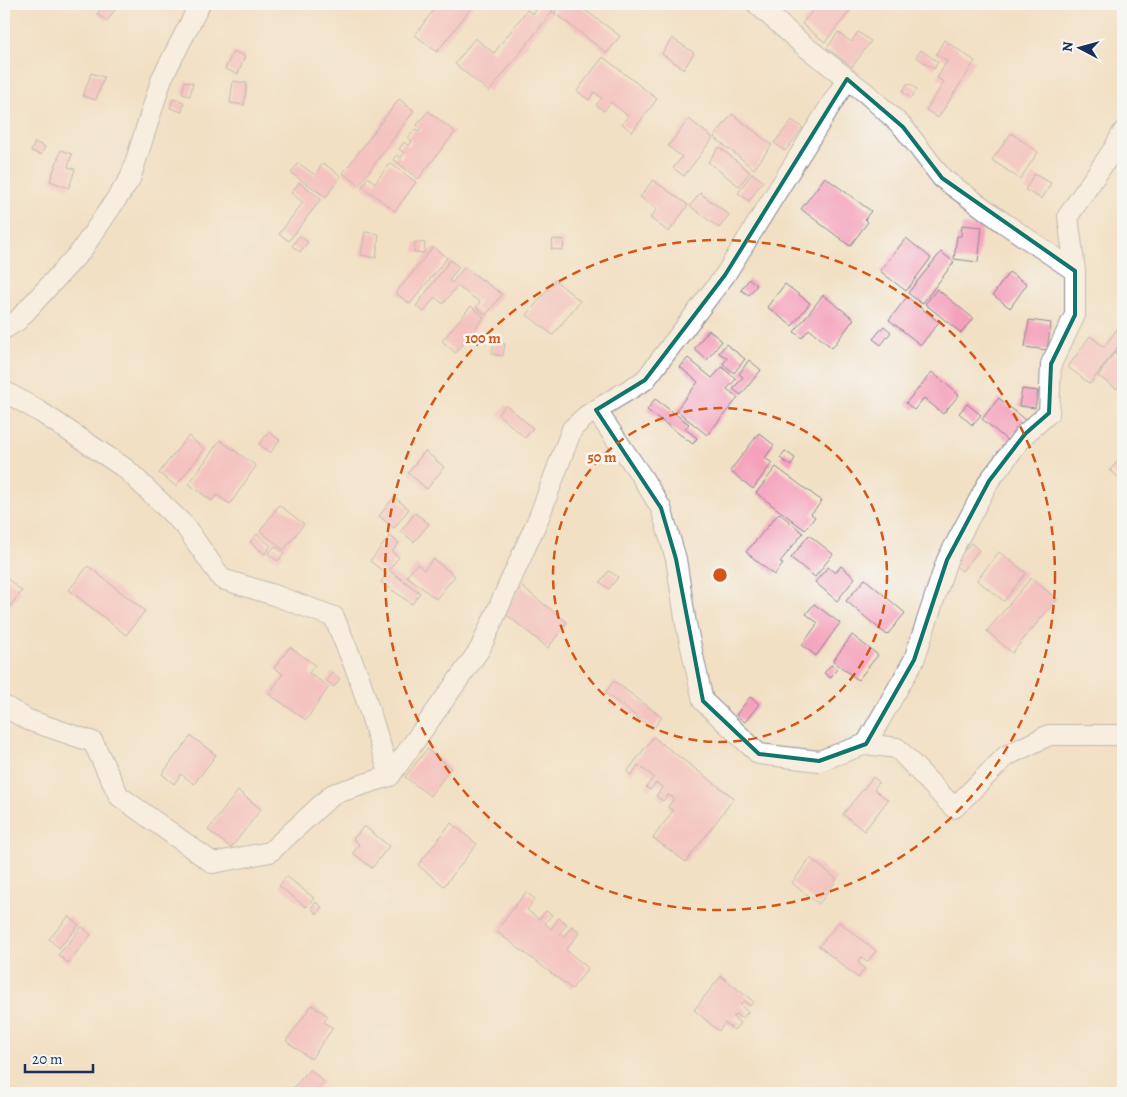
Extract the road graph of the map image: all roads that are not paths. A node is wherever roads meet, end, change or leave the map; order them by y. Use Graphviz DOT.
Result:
graph roads {
  1 [pos="200,4"];
  2 [pos="757,4"];
  3 [pos="847,79"];
  4 [pos="1123,132"];
  5 [pos="1076,271"];
  6 [pos="4,329"];
  7 [pos="4,391"];
  8 [pos="596,410"];
  9 [pos="4,706"];
  10 [pos="1123,735"];
  11 [pos="866,744"];
  12 [pos="390,776"];
  1 -- 6 [label="street"];
  2 -- 3 [label="street"];
  3 -- 5 [label="street"];
  3 -- 8 [label="street"];
  4 -- 5 [label="street"];
  5 -- 11 [label="street"];
  7 -- 12 [label="street"];
  8 -- 11 [label="street"];
  8 -- 12 [label="street"];
  9 -- 12 [label="street"];
  10 -- 11 [label="street"];
}
